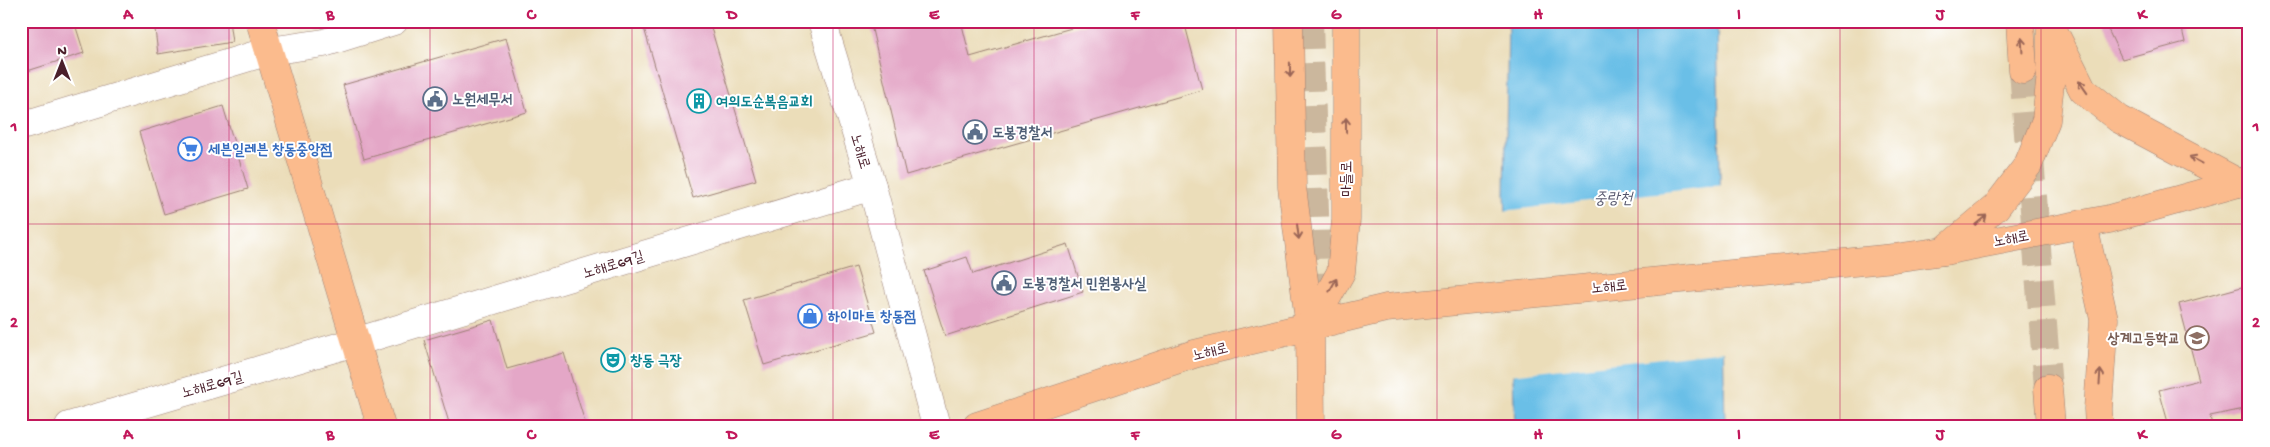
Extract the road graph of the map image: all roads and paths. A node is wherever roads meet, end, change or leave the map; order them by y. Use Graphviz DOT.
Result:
graph roads {
  1 [pos="260,21"];
  2 [pos="394,21"];
  3 [pos="822,21"];
  4 [pos="1289,21"];
  5 [pos="1346,21"];
  6 [pos="2020,21"];
  7 [pos="2051,24"];
  8 [pos="269,51"];
  9 [pos="2023,70"];
  10 [pos="21,126"];
  11 [pos="2244,182"];
  12 [pos="872,186"];
  13 [pos="2083,224"];
  14 [pos="1944,251"];
  15 [pos="1310,328"];
  16 [pos="355,342"];
  17 [pos="2048,388"];
  18 [pos="70,426"];
  19 [pos="381,426"];
  20 [pos="936,426"];
  21 [pos="977,426"];
  22 [pos="1310,426"];
  23 [pos="2051,426"];
  24 [pos="2099,426"];
  1 -- 8 [label="main road"];
  2 -- 8 [label="street"];
  3 -- 12 [label="street, 노해로"];
  4 -- 15 [label="main road, 마들로, one-way"];
  15 -- 5 [label="main road, 마들로, one-way"];
  9 -- 6 [label="main road, one-way"];
  11 -- 7 [label="main road, one-way"];
  14 -- 7 [label="main road, one-way"];
  8 -- 10 [label="street"];
  8 -- 16 [label="main road"];
  11 -- 13 [label="main road, 노해로"];
  12 -- 16 [label="street, 노해로69길"];
  12 -- 20 [label="street, 노해로"];
  13 -- 14 [label="main road, 노해로"];
  24 -- 13 [label="main road, one-way"];
  14 -- 15 [label="main road, 노해로"];
  15 -- 21 [label="main road, 노해로"];
  15 -- 22 [label="main road, 마들로"];
  16 -- 18 [label="street, 노해로69길"];
  16 -- 19 [label="main road"];
  17 -- 23 [label="main road"];
}
